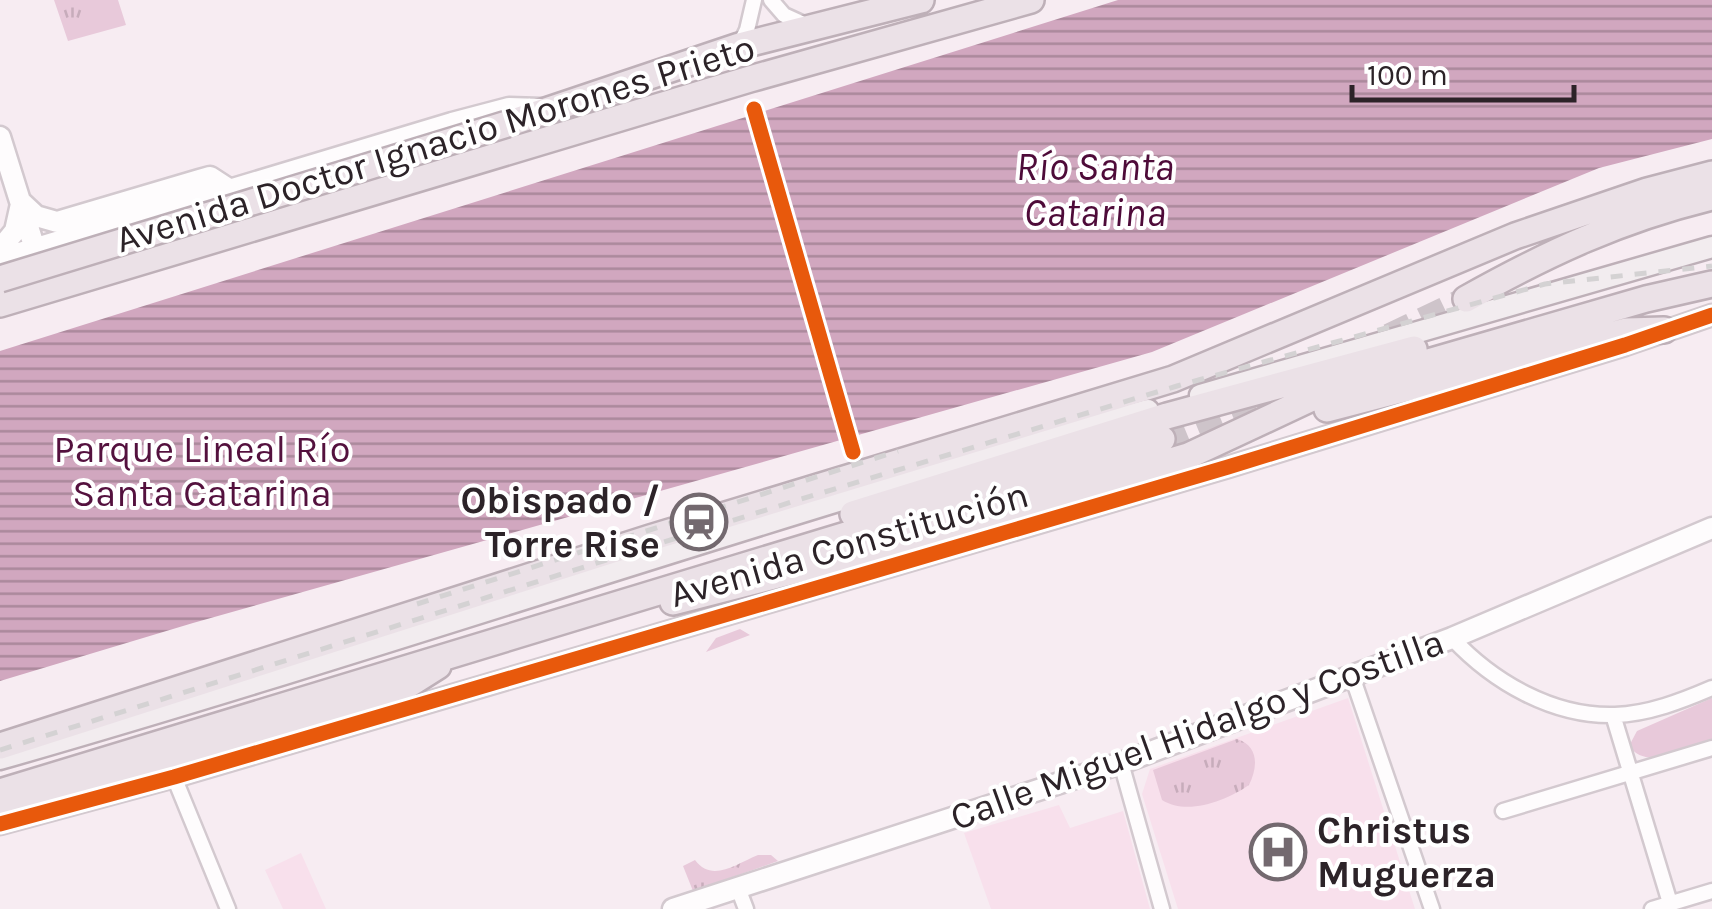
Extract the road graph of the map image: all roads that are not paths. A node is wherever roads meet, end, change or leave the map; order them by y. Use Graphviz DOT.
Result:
graph roads {
  1 [pos="754,0"];
  2 [pos="771,0"];
  3 [pos="901,0"];
  4 [pos="921,0"];
  5 [pos="984,0"];
  6 [pos="1031,0"];
  7 [pos="870,12"];
  8 [pos="808,26"];
  9 [pos="739,46"];
  10 [pos="852,52"];
  11 [pos="548,109"];
  12 [pos="0,138"];
  13 [pos="1712,176"];
  14 [pos="230,190"];
  15 [pos="1712,197"];
  16 [pos="22,202"];
  17 [pos="1661,209"];
  18 [pos="1712,247"];
  19 [pos="35,248"];
  20 [pos="0,250"];
  21 [pos="0,258"];
  22 [pos="1712,270"];
  23 [pos="0,279"];
  24 [pos="1712,284"];
  25 [pos="0,289"];
  26 [pos="1466,298"];
  27 [pos="0,304"];
  28 [pos="1712,315"];
  29 [pos="1664,330"];
  30 [pos="1264,422"];
  31 [pos="1162,439"];
  32 [pos="1712,528"];
  33 [pos="677,584"];
  34 [pos="551,622"];
  35 [pos="1452,638"];
  36 [pos="449,656"];
  37 [pos="1352,676"];
  38 [pos="1712,688"];
  39 [pos="1613,716"];
  40 [pos="0,746"];
  41 [pos="1712,748"];
  42 [pos="0,759"];
  43 [pos="1120,763"];
  44 [pos="1630,772"];
  45 [pos="174,777"];
  46 [pos="0,792"];
  47 [pos="1503,810"];
  48 [pos="0,812"];
  49 [pos="0,824"];
  50 [pos="738,888"];
  51 [pos="1712,891"];
  52 [pos="1670,906"];
  53 [pos="228,909"];
  54 [pos="673,909"];
  55 [pos="746,909"];
  56 [pos="1162,909"];
  57 [pos="1432,909"];
  58 [pos="1652,909"];
  1 -- 9 [label="street"];
  2 -- 8 [label="street"];
  3 -- 7 [label="street"];
  4 -- 7 [label="highway, Avenida Doctor Ignacio Morones Prieto"];
  5 -- 10 [label="highway, Avenida Doctor Ignacio Morones Prieto"];
  6 -- 10 [label="highway, Avenida Doctor Ignacio Morones Prieto"];
  7 -- 8 [label="highway, Avenida Doctor Ignacio Morones Prieto"];
  8 -- 9 [label="highway, Avenida Doctor Ignacio Morones Prieto"];
  9 -- 11 [label="highway, Avenida Doctor Ignacio Morones Prieto"];
  10 -- 27 [label="highway, Avenida Doctor Ignacio Morones Prieto"];
  11 -- 14 [label="street"];
  11 -- 23 [label="highway, Avenida Doctor Ignacio Morones Prieto, bridge"];
  12 -- 16 [label="street"];
  13 -- 17 [label="highway"];
  13 -- 40 [label="highway, Avenida Constitución"];
  14 -- 16 [label="street"];
  14 -- 19 [label="street"];
  15 -- 17 [label="highway"];
  16 -- 19 [label="street"];
  16 -- 20 [label="street"];
  17 -- 26 [label="highway"];
  18 -- 42 [label="main road, Avenida Constitución"];
  19 -- 21 [label="street"];
  19 -- 25 [label="highway"];
  22 -- 33 [label="highway"];
  24 -- 30 [label="highway"];
  28 -- 29 [label="street, Avenida Constitución"];
  29 -- 30 [label="highway"];
  29 -- 45 [label="street, Avenida Constitución"];
  30 -- 34 [label="highway"];
  31 -- 33 [label="highway, Avenida Constitución"];
  32 -- 35 [label="street, Calle Miguel Hidalgo y Costilla"];
  33 -- 34 [label="highway, Avenida Constitución"];
  34 -- 36 [label="highway, Avenida Constitución"];
  35 -- 37 [label="street, Calle Miguel Hidalgo y Costilla"];
  35 -- 39 [label="street"];
  36 -- 46 [label="highway, Avenida Constitución"];
  36 -- 48 [label="highway"];
  37 -- 43 [label="street, Calle Miguel Hidalgo y Costilla"];
  37 -- 57 [label="street"];
  38 -- 39 [label="street"];
  39 -- 44 [label="street"];
  41 -- 44 [label="street"];
  43 -- 50 [label="street, Calle Miguel Hidalgo y Costilla"];
  43 -- 56 [label="street"];
  44 -- 47 [label="street"];
  44 -- 52 [label="street"];
  45 -- 49 [label="street, Avenida Constitución"];
  45 -- 53 [label="street"];
  50 -- 54 [label="street, Calle Miguel Hidalgo y Costilla"];
  50 -- 55 [label="street"];
  51 -- 52 [label="street"];
  52 -- 58 [label="street"];
}
